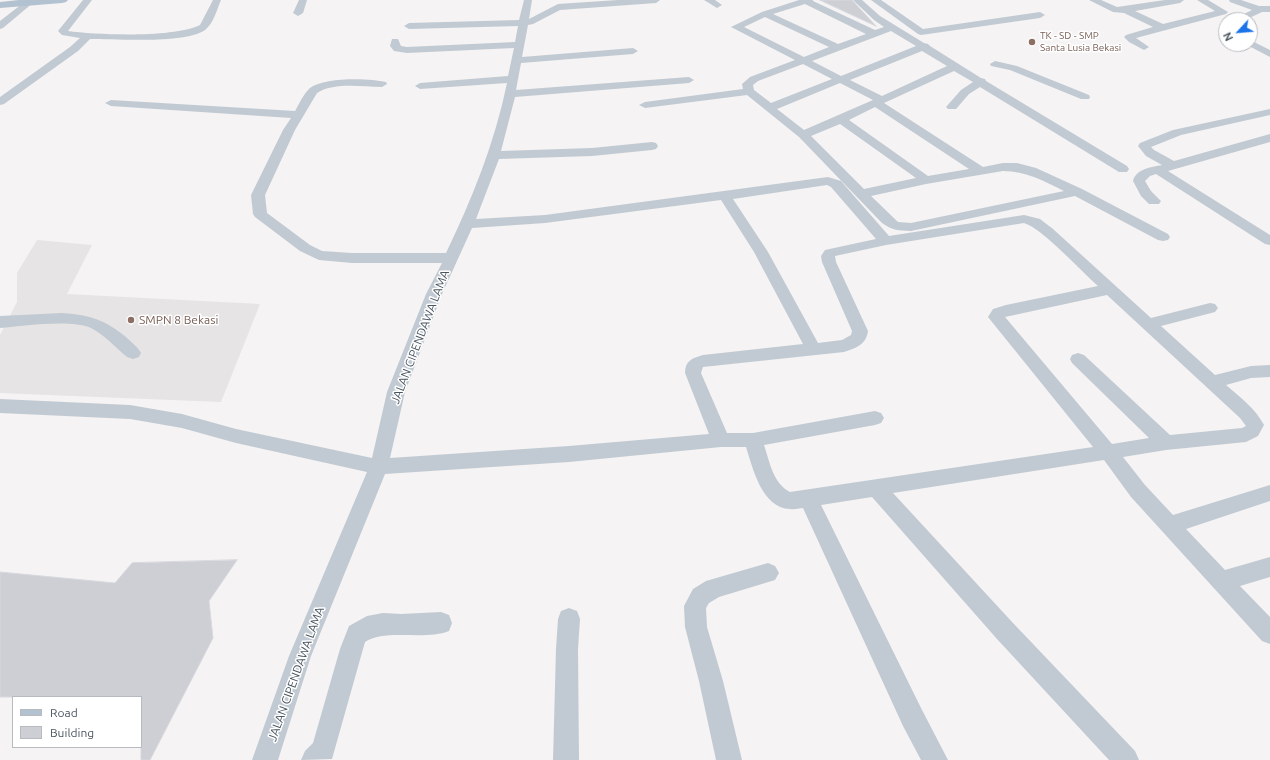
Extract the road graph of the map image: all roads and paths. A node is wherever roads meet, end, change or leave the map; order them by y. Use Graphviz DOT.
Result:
graph roads {
  1 [pos="62,0"];
  2 [pos="88,0"];
  3 [pos="217,0"];
  4 [pos="303,0"];
  5 [pos="528,0"];
  6 [pos="656,0"];
  7 [pos="708,0"];
  8 [pos="857,0"];
  9 [pos="875,0"];
  10 [pos="1092,0"];
  11 [pos="1180,0"];
  12 [pos="1201,0"];
  13 [pos="1233,0"];
  14 [pos="30,2"];
  15 [pos="810,2"];
  16 [pos="0,5"];
  17 [pos="717,5"];
  18 [pos="1265,9"];
  19 [pos="1125,10"];
  20 [pos="298,13"];
  21 [pos="765,14"];
  22 [pos="1040,15"];
  23 [pos="522,23"];
  24 [pos="0,26"];
  25 [pos="409,26"];
  26 [pos="892,27"];
  27 [pos="1162,27"];
  28 [pos="875,34"];
  29 [pos="87,36"];
  30 [pos="751,36"];
  31 [pos="395,41"];
  32 [pos="924,46"];
  33 [pos="1144,47"];
  34 [pos="1258,47"];
  35 [pos="839,48"];
  36 [pos="634,51"];
  37 [pos="518,52"];
  38 [pos="765,53"];
  39 [pos="1270,54"];
  40 [pos="803,61"];
  41 [pos="995,64"];
  42 [pos="956,66"];
  43 [pos="841,79"];
  44 [pos="689,80"];
  45 [pos="981,81"];
  46 [pos="382,84"];
  47 [pos="420,86"];
  48 [pos="512,87"];
  49 [pos="749,91"];
  50 [pos="1085,96"];
  51 [pos="0,102"];
  52 [pos="879,102"];
  53 [pos="111,103"];
  54 [pos="645,105"];
  55 [pos="952,107"];
  56 [pos="769,108"];
  57 [pos="1270,112"];
  58 [pos="298,115"];
  59 [pos="842,119"];
  60 [pos="802,135"];
  61 [pos="1270,138"];
  62 [pos="652,146"];
  63 [pos="494,155"];
  64 [pos="1171,165"];
  65 [pos="1123,169"];
  66 [pos="1157,169"];
  67 [pos="981,171"];
  68 [pos="926,180"];
  69 [pos="1077,192"];
  70 [pos="861,194"];
  71 [pos="725,196"];
  72 [pos="1154,201"];
  73 [pos="467,224"];
  74 [pos="1163,237"];
  75 [pos="1270,240"];
  76 [pos="886,241"];
  77 [pos="450,258"];
  78 [pos="1110,289"];
  79 [pos="1210,308"];
  80 [pos="3,317"];
  81 [pos="1148,324"];
  82 [pos="813,349"];
  83 [pos="133,353"];
  84 [pos="1078,359"];
  85 [pos="1270,370"];
  86 [pos="1211,382"];
  87 [pos="0,406"];
  88 [pos="875,418"];
  89 [pos="721,440"];
  90 [pos="753,440"];
  91 [pos="1166,444"];
  92 [pos="1109,453"];
  93 [pos="379,467"];
  94 [pos="875,487"];
  95 [pos="1270,493"];
  96 [pos="808,498"];
  97 [pos="1170,525"];
  98 [pos="1270,567"];
  99 [pos="768,573"];
  100 [pos="1222,581"];
  101 [pos="569,619"];
  102 [pos="440,623"];
  103 [pos="1270,633"];
  104 [pos="265,760"];
  105 [pos="314,760"];
  106 [pos="566,760"];
  107 [pos="729,760"];
  108 [pos="935,760"];
  109 [pos="1126,760"];
  1 -- 14 [label="main road"];
  2 -- 29 [label="street"];
  3 -- 29 [label="street"];
  4 -- 20 [label="street"];
  5 -- 23 [label="street, JALAN CIPENDAWA LAMA"];
  6 -- 23 [label="street"];
  7 -- 17 [label="street"];
  8 -- 26 [label="street"];
  9 -- 22 [label="street"];
  10 -- 19 [label="street"];
  11 -- 19 [label="street"];
  12 -- 27 [label="street"];
  13 -- 18 [label="street"];
  14 -- 16 [label="main road"];
  14 -- 24 [label="street"];
  15 -- 21 [label="street"];
  15 -- 28 [label="street"];
  19 -- 27 [label="street"];
  21 -- 30 [label="street"];
  21 -- 35 [label="street"];
  23 -- 25 [label="street"];
  23 -- 37 [label="street, JALAN CIPENDAWA LAMA"];
  26 -- 28 [label="street"];
  26 -- 32 [label="street"];
  27 -- 33 [label="street"];
  28 -- 35 [label="street"];
  29 -- 51 [label="street"];
  30 -- 38 [label="street"];
  30 -- 40 [label="street"];
  31 -- 37 [label="street"];
  32 -- 42 [label="street"];
  32 -- 43 [label="street"];
  34 -- 39 [label="street"];
  35 -- 40 [label="street"];
  36 -- 37 [label="street"];
  37 -- 48 [label="street, JALAN CIPENDAWA LAMA"];
  40 -- 43 [label="street"];
  40 -- 49 [label="street"];
  41 -- 50 [label="street"];
  42 -- 45 [label="street"];
  42 -- 52 [label="street"];
  43 -- 52 [label="street"];
  43 -- 56 [label="street"];
  44 -- 48 [label="street"];
  45 -- 55 [label="street"];
  45 -- 65 [label="street"];
  46 -- 58 [label="street"];
  47 -- 48 [label="street"];
  48 -- 63 [label="street, JALAN CIPENDAWA LAMA"];
  49 -- 54 [label="street"];
  49 -- 56 [label="street"];
  52 -- 59 [label="street"];
  52 -- 67 [label="street"];
  53 -- 58 [label="street"];
  56 -- 60 [label="street"];
  57 -- 64 [label="street"];
  58 -- 77 [label="street"];
  59 -- 60 [label="street"];
  59 -- 68 [label="street"];
  60 -- 70 [label="street"];
  61 -- 64 [label="street"];
  62 -- 63 [label="street"];
  63 -- 73 [label="street, JALAN CIPENDAWA LAMA"];
  64 -- 66 [label="street"];
  66 -- 72 [label="street"];
  66 -- 75 [label="street"];
  67 -- 68 [label="street"];
  67 -- 69 [label="street"];
  68 -- 70 [label="street"];
  69 -- 70 [label="street"];
  69 -- 74 [label="street"];
  71 -- 73 [label="street"];
  71 -- 76 [label="street"];
  71 -- 82 [label="street"];
  73 -- 77 [label="street, JALAN CIPENDAWA LAMA"];
  76 -- 78 [label="street"];
  76 -- 82 [label="street"];
  77 -- 93 [label="street, JALAN CIPENDAWA LAMA"];
  78 -- 81 [label="street"];
  78 -- 92 [label="street"];
  79 -- 81 [label="street"];
  80 -- 83 [label="street"];
  81 -- 86 [label="street"];
  82 -- 89 [label="street"];
  84 -- 91 [label="street"];
  85 -- 86 [label="street"];
  86 -- 91 [label="street"];
  87 -- 93 [label="street"];
  88 -- 90 [label="street"];
  89 -- 90 [label="street"];
  89 -- 93 [label="street"];
  90 -- 96 [label="street"];
  91 -- 92 [label="street"];
  92 -- 94 [label="street"];
  92 -- 97 [label="street"];
  93 -- 104 [label="street, JALAN CIPENDAWA LAMA"];
  94 -- 96 [label="street"];
  94 -- 109 [label="street"];
  95 -- 97 [label="street"];
  96 -- 108 [label="street"];
  97 -- 100 [label="street"];
  98 -- 100 [label="street"];
  99 -- 107 [label="street"];
  100 -- 103 [label="street"];
  101 -- 106 [label="street"];
  102 -- 105 [label="street"];
}
